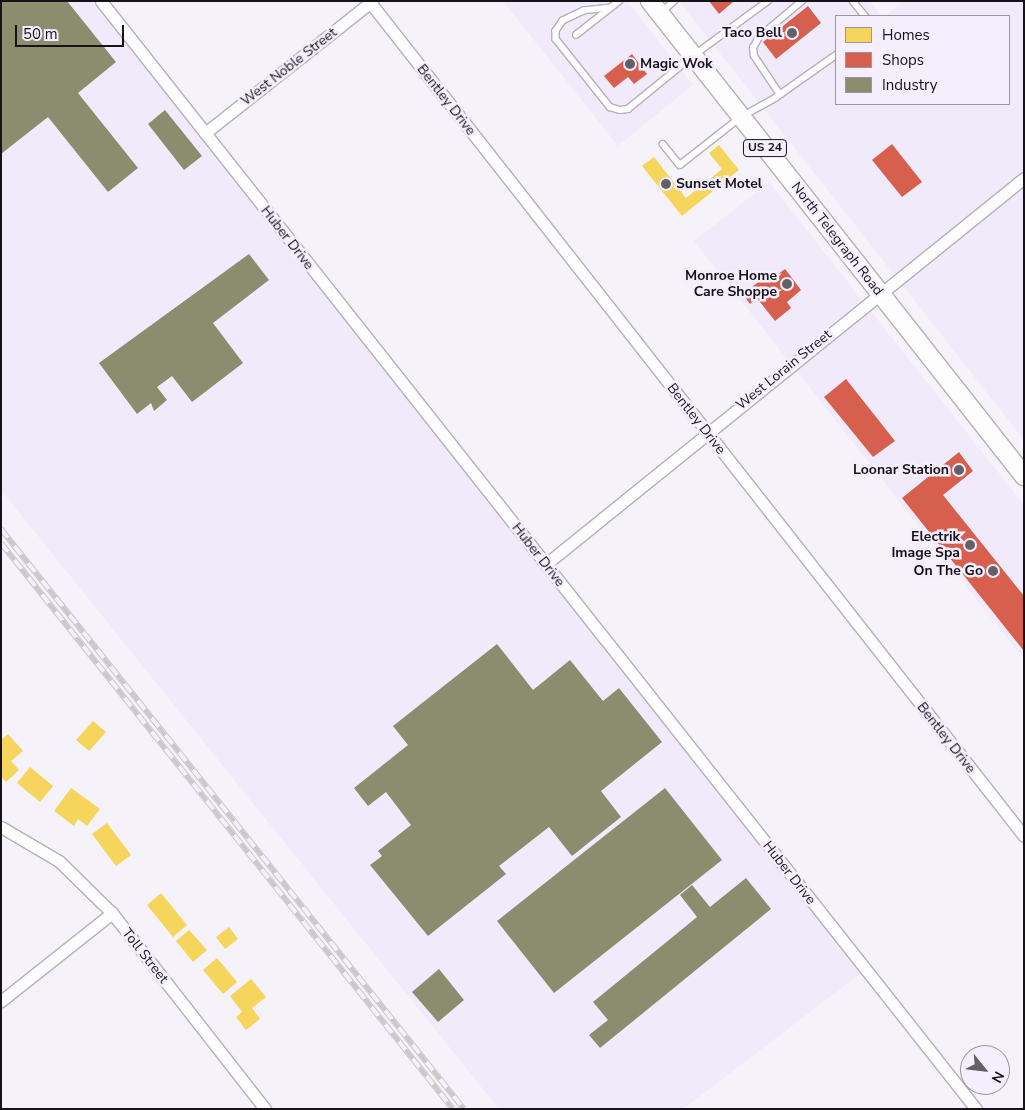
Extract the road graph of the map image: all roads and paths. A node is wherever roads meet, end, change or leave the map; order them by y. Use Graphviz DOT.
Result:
graph roads {
  1 [pos="101,1"];
  2 [pos="619,1"];
  3 [pos="674,1"];
  4 [pos="768,1"];
  5 [pos="802,1"];
  6 [pos="853,1"];
  7 [pos="370,2"];
  8 [pos="611,8"];
  9 [pos="655,8"];
  10 [pos="864,15"];
  11 [pos="576,35"];
  12 [pos="693,56"];
  13 [pos="835,56"];
  14 [pos="780,95"];
  15 [pos="741,117"];
  16 [pos="206,133"];
  17 [pos="663,144"];
  18 [pos="1024,178"];
  19 [pos="880,294"];
  20 [pos="706,433"];
  21 [pos="1024,476"];
  22 [pos="546,564"];
  23 [pos="1,827"];
  24 [pos="1024,836"];
  25 [pos="112,913"];
  26 [pos="1,1001"];
  27 [pos="265,1109"];
  28 [pos="976,1109"];
  1 -- 16 [label="street, Huber Drive"];
  2 -- 8 [label="lane"];
  3 -- 9 [label="lane"];
  4 -- 12 [label="lane"];
  5 -- 14 [label="lane"];
  6 -- 10 [label="lane"];
  7 -- 16 [label="street, West Noble Street"];
  7 -- 20 [label="street, Bentley Drive"];
  8 -- 11 [label="lane"];
  8 -- 12 [label="lane"];
  9 -- 12 [label="main road, North Telegraph Road / US 24"];
  12 -- 15 [label="main road, North Telegraph Road / US 24"];
  13 -- 14 [label="lane"];
  14 -- 15 [label="lane"];
  15 -- 17 [label="lane"];
  15 -- 19 [label="main road, North Telegraph Road / US 24"];
  16 -- 22 [label="street, Huber Drive"];
  18 -- 19 [label="street, West Lorain Street"];
  19 -- 20 [label="street, West Lorain Street"];
  19 -- 21 [label="main road, North Telegraph Road / US 24"];
  20 -- 22 [label="street, West Lorain Street"];
  20 -- 24 [label="street, Bentley Drive"];
  22 -- 28 [label="street, Huber Drive"];
  23 -- 25 [label="street, Toll Street"];
  25 -- 26 [label="street"];
  25 -- 27 [label="street, Toll Street"];
}
